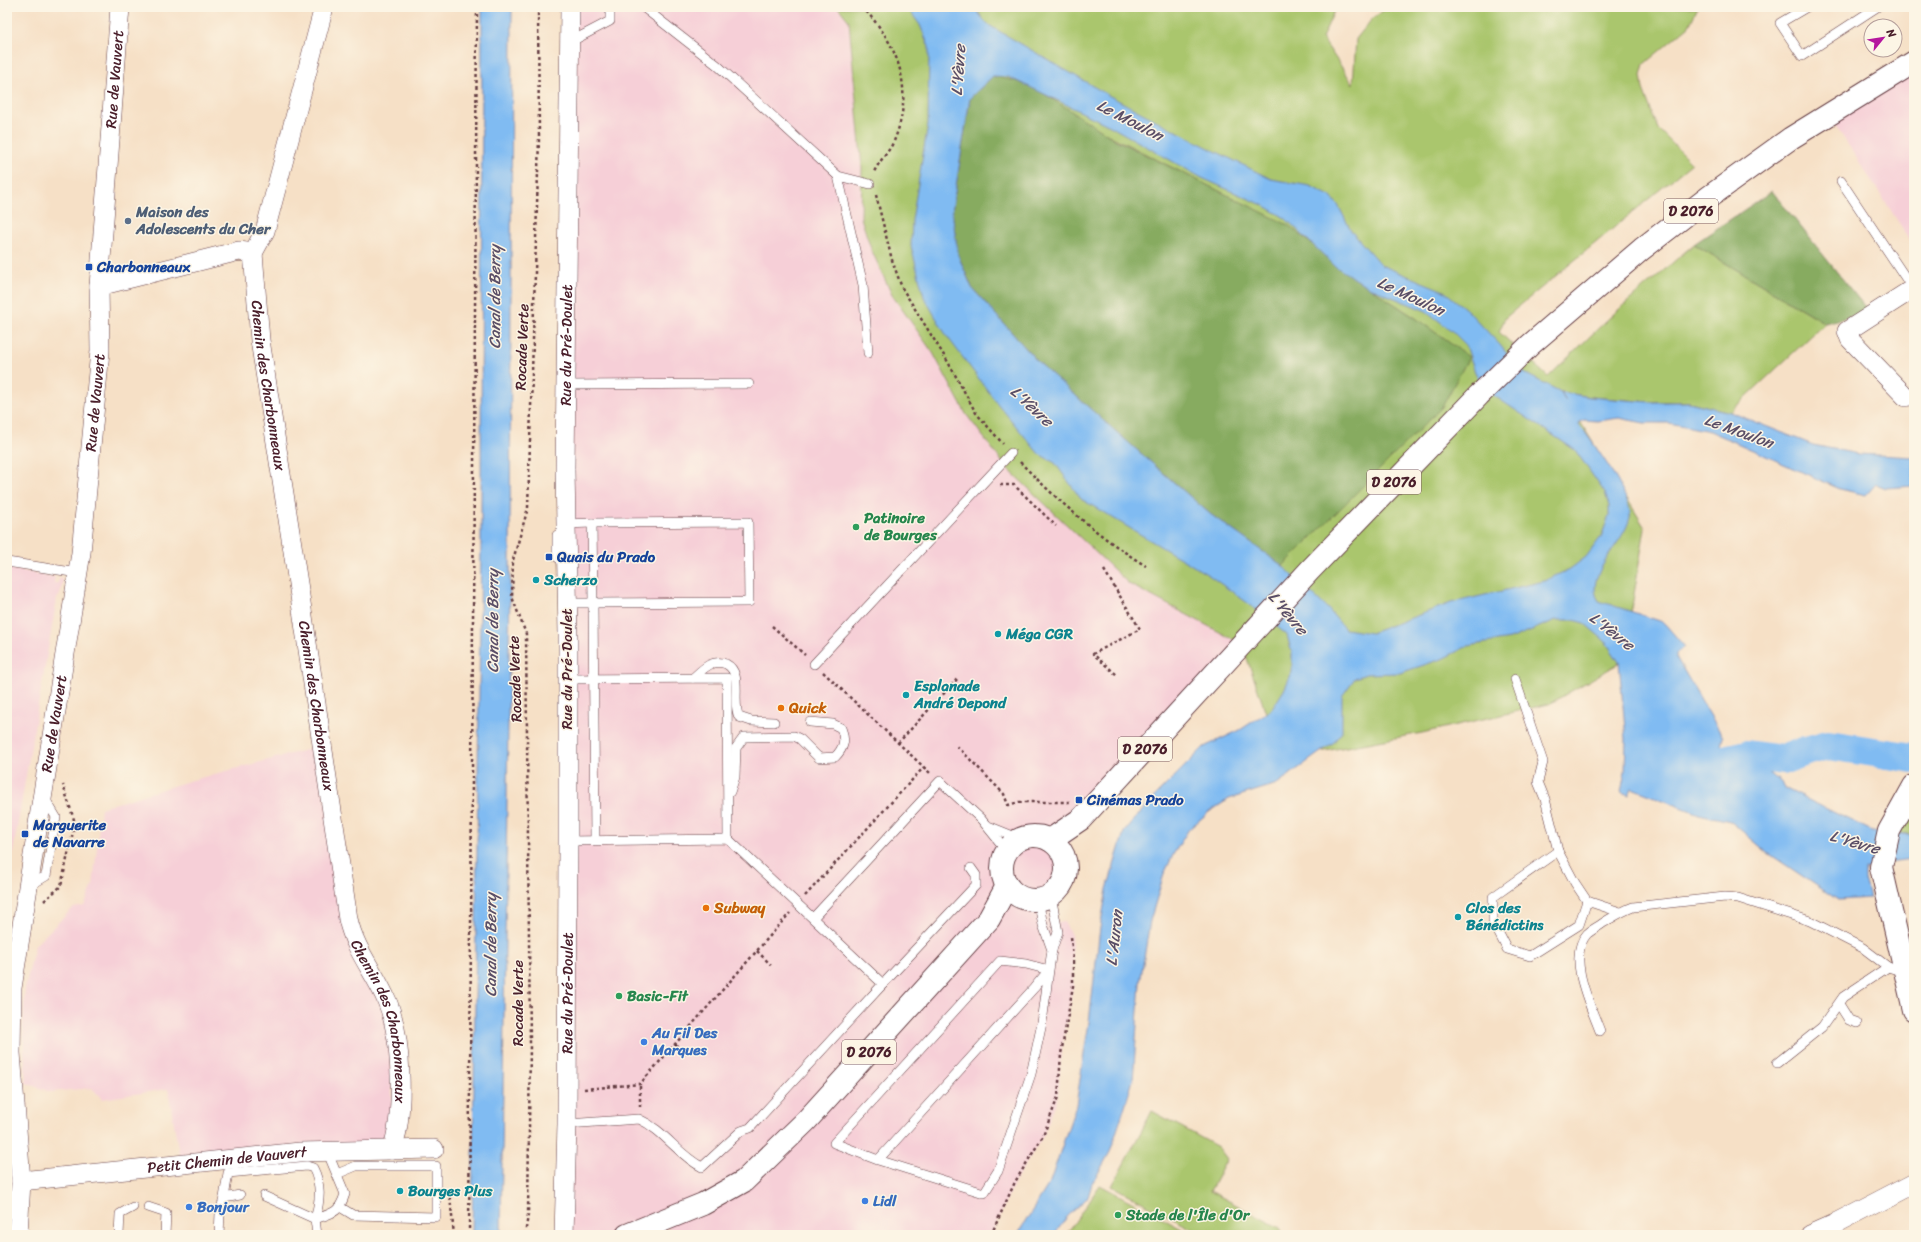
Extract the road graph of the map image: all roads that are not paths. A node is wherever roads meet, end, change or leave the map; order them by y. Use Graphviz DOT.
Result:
graph roads {
  1 [pos="120,7"];
  2 [pos="324,7"];
  3 [pos="570,7"];
  4 [pos="610,7"];
  5 [pos="643,7"];
  6 [pos="1807,7"];
  7 [pos="1877,7"];
  8 [pos="570,42"];
  9 [pos="1914,62"];
  10 [pos="838,176"];
  11 [pos="1841,181"];
  12 [pos="870,184"];
  13 [pos="253,253"];
  14 [pos="99,286"];
  15 [pos="1913,289"];
  16 [pos="868,354"];
  17 [pos="748,384"];
  18 [pos="565,385"];
  19 [pos="1906,397"];
  20 [pos="1011,452"];
  21 [pos="566,523"];
  22 [pos="592,523"];
  23 [pos="7,562"];
  24 [pos="78,573"];
  25 [pos="593,603"];
  26 [pos="567,604"];
  27 [pos="814,664"];
  28 [pos="594,678"];
  29 [pos="693,678"];
  30 [pos="567,679"];
  31 [pos="1514,679"];
  32 [pos="774,722"];
  33 [pos="810,722"];
  34 [pos="1914,786"];
  35 [pos="728,798"];
  36 [pos="985,824"];
  37 [pos="728,839"];
  38 [pos="595,840"];
  39 [pos="568,841"];
  40 [pos="1014,845"];
  41 [pos="1057,847"];
  42 [pos="1558,852"];
  43 [pos="971,868"];
  44 [pos="1030,895"];
  45 [pos="1587,900"];
  46 [pos="1620,912"];
  47 [pos="813,918"];
  48 [pos="1052,950"];
  49 [pos="1050,970"];
  50 [pos="1896,970"];
  51 [pos="883,984"];
  52 [pos="9,987"];
  53 [pos="1838,1004"];
  54 [pos="1914,1010"];
  55 [pos="1857,1023"];
  56 [pos="1600,1031"];
  57 [pos="1777,1063"];
  58 [pos="12,1118"];
  59 [pos="567,1124"];
  60 [pos="434,1149"];
  61 [pos="392,1150"];
  62 [pos="327,1151"];
  63 [pos="878,1160"];
  64 [pos="337,1174"];
  65 [pos="21,1181"];
  66 [pos="1914,1183"];
  67 [pos="240,1195"];
  68 [pos="264,1196"];
  69 [pos="224,1198"];
  70 [pos="133,1207"];
  71 [pos="148,1207"];
  72 [pos="340,1207"];
  73 [pos="315,1219"];
  74 [pos="18,1235"];
  75 [pos="119,1235"];
  76 [pos="165,1235"];
  77 [pos="219,1235"];
  78 [pos="317,1235"];
  79 [pos="564,1235"];
  80 [pos="627,1235"];
  81 [pos="1810,1235"];
  1 -- 14 [label="street, Rue de Vauvert"];
  2 -- 13 [label="street"];
  3 -- 8 [label="street, Rue du Pré-Doulet"];
  4 -- 8 [label="lane"];
  5 -- 10 [label="lane"];
  6 -- 7 [label="lane"];
  8 -- 18 [label="street, Rue du Pré-Doulet"];
  9 -- 41 [label="main road, D 2076"];
  10 -- 12 [label="lane"];
  10 -- 16 [label="lane"];
  11 -- 15 [label="lane"];
  13 -- 14 [label="street"];
  13 -- 61 [label="street, Chemin des Charbonneaux"];
  14 -- 24 [label="street, Rue de Vauvert"];
  15 -- 19 [label="street"];
  17 -- 18 [label="lane"];
  18 -- 21 [label="street, Rue du Pré-Doulet"];
  20 -- 27 [label="lane"];
  21 -- 22 [label="lane"];
  21 -- 26 [label="street, Rue du Pré-Doulet"];
  22 -- 25 [label="lane"];
  22 -- 25 [label="lane"];
  23 -- 24 [label="lane"];
  24 -- 52 [label="street, Rue de Vauvert"];
  25 -- 26 [label="lane"];
  25 -- 28 [label="lane"];
  26 -- 30 [label="street, Rue du Pré-Doulet"];
  28 -- 29 [label="lane"];
  28 -- 30 [label="lane"];
  28 -- 38 [label="lane"];
  29 -- 32 [label="lane"];
  29 -- 35 [label="lane"];
  30 -- 39 [label="street, Rue du Pré-Doulet"];
  31 -- 42 [label="lane"];
  33 -- 35 [label="lane"];
  34 -- 50 [label="main road"];
  35 -- 37 [label="lane"];
  36 -- 40 [label="lane"];
  36 -- 40 [label="lane"];
  36 -- 47 [label="lane"];
  37 -- 38 [label="lane"];
  37 -- 47 [label="lane"];
  38 -- 39 [label="lane"];
  39 -- 59 [label="street, Rue du Pré-Doulet"];
  40 -- 41 [label="main road"];
  40 -- 44 [label="main road"];
  41 -- 44 [label="main road"];
  42 -- 45 [label="lane"];
  42 -- 45 [label="lane"];
  43 -- 51 [label="lane"];
  44 -- 48 [label="lane"];
  44 -- 48 [label="lane"];
  44 -- 80 [label="main road, D 2076"];
  45 -- 46 [label="lane"];
  46 -- 50 [label="lane"];
  46 -- 56 [label="lane"];
  47 -- 51 [label="lane"];
  48 -- 49 [label="lane"];
  49 -- 63 [label="lane"];
  49 -- 63 [label="lane"];
  49 -- 63 [label="lane"];
  50 -- 53 [label="lane"];
  50 -- 54 [label="main road"];
  51 -- 59 [label="lane"];
  52 -- 58 [label="street, Rue de Vauvert"];
  53 -- 55 [label="lane"];
  53 -- 57 [label="lane"];
  58 -- 65 [label="street, Rue de Vauvert"];
  59 -- 79 [label="street, Rue du Pré-Doulet"];
  60 -- 61 [label="street, Petit Chemin de Vauvert"];
  61 -- 62 [label="street, Petit Chemin de Vauvert"];
  62 -- 64 [label="lane"];
  62 -- 65 [label="street, Petit Chemin de Vauvert"];
  64 -- 72 [label="lane"];
  64 -- 72 [label="lane"];
  65 -- 74 [label="street, Rue de Vauvert"];
  66 -- 81 [label="street"];
  67 -- 69 [label="lane"];
  68 -- 73 [label="lane"];
  69 -- 73 [label="lane"];
  69 -- 77 [label="lane"];
  70 -- 75 [label="lane"];
  71 -- 76 [label="lane"];
  72 -- 73 [label="lane"];
  73 -- 78 [label="lane"];
}
